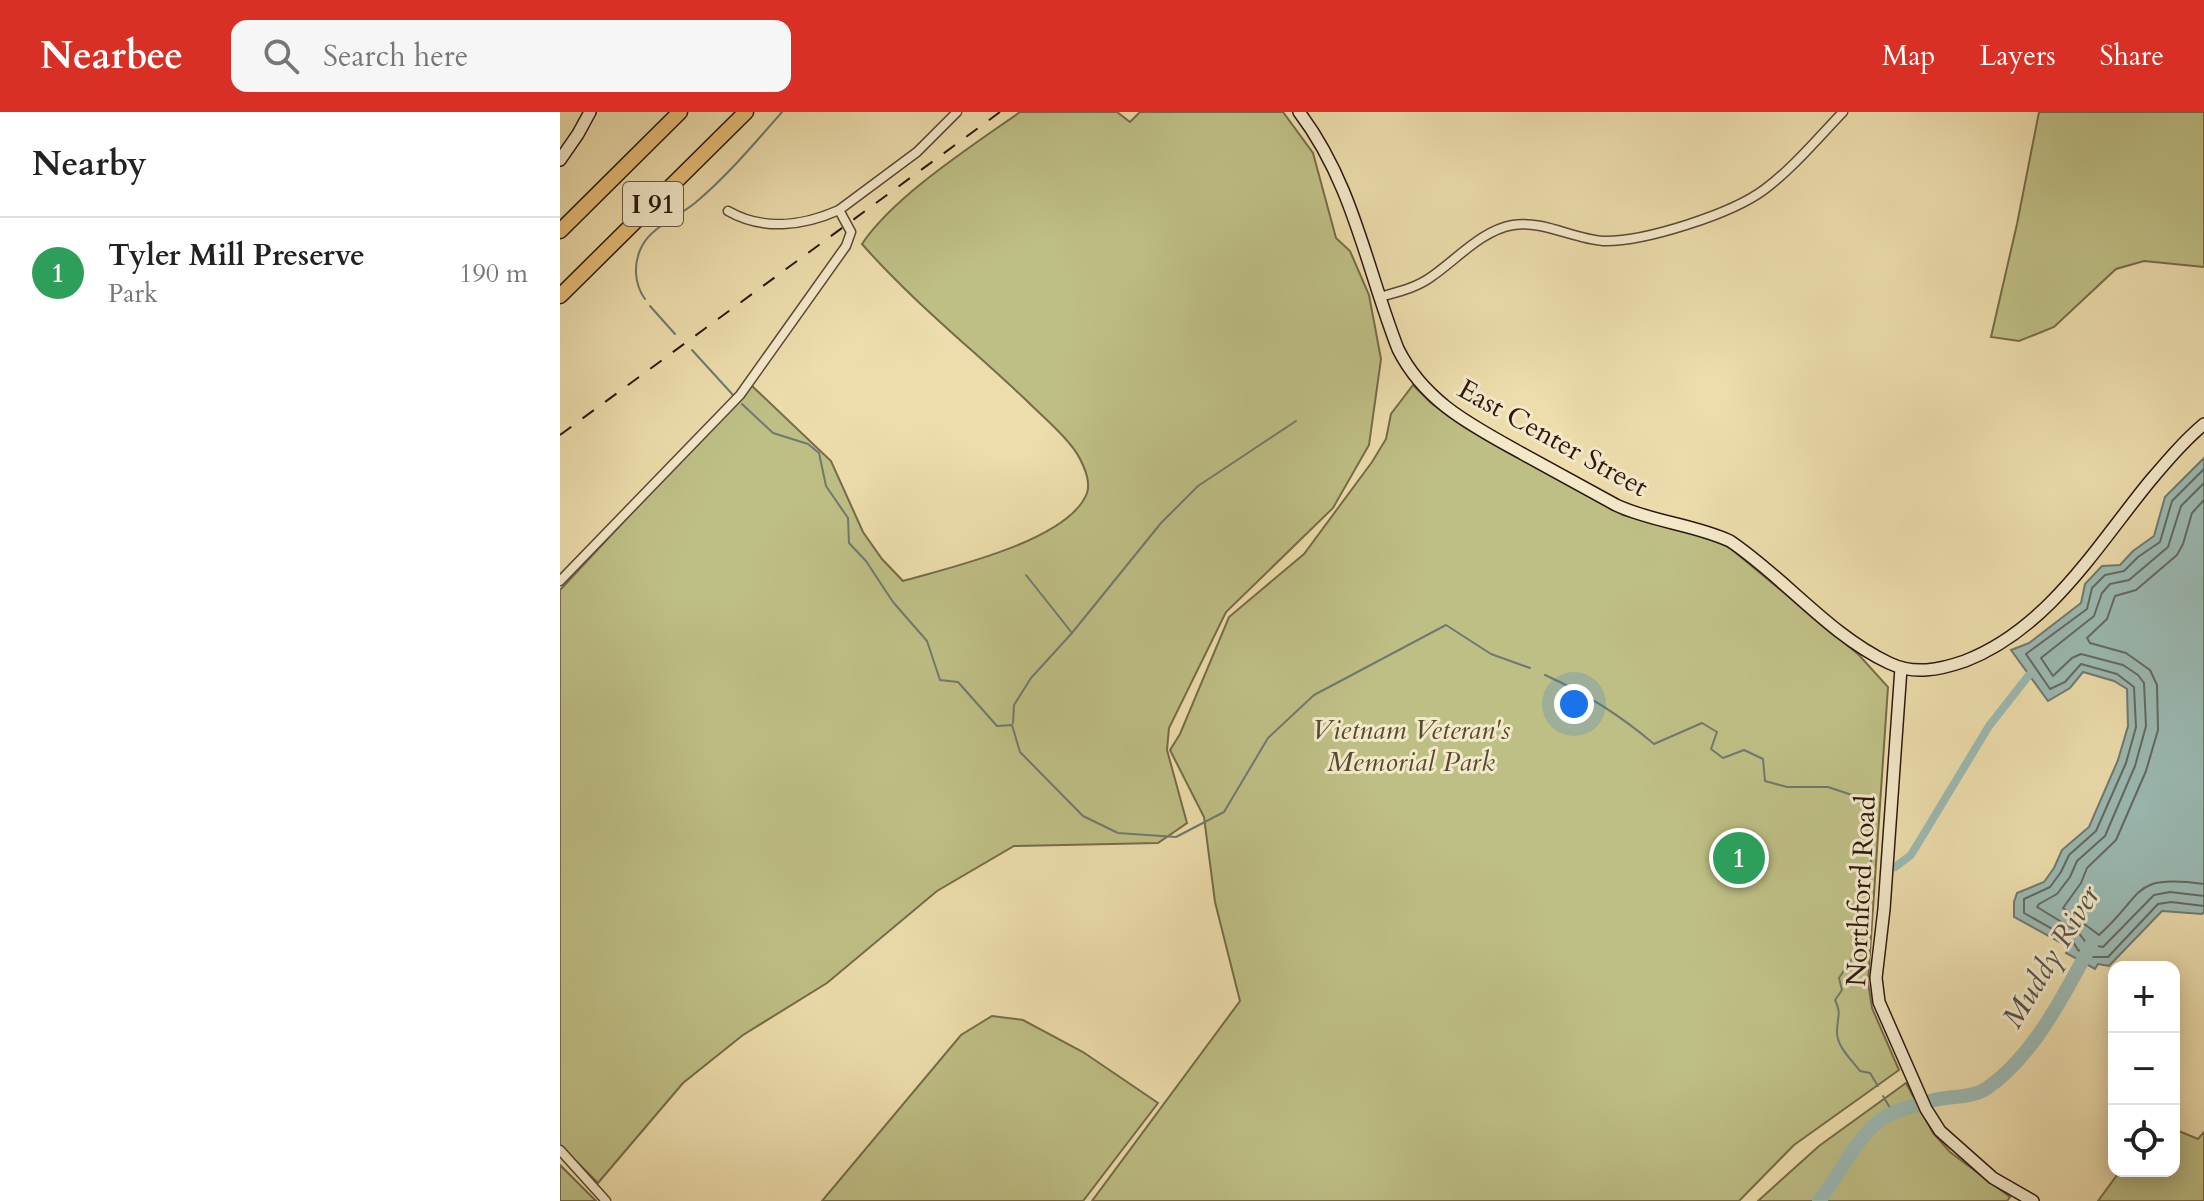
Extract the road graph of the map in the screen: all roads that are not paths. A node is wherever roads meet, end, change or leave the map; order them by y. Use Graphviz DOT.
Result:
graph roads {
  1 [pos="590,112"];
  2 [pos="680,112"];
  3 [pos="746,112"];
  4 [pos="957,112"];
  5 [pos="1299,112"];
  6 [pos="1843,112"];
  7 [pos="560,160"];
  8 [pos="839,210"];
  9 [pos="728,211"];
  10 [pos="560,231"];
  11 [pos="560,296"];
  12 [pos="1380,297"];
  13 [pos="2204,424"];
  14 [pos="560,581"];
  15 [pos="1901,668"];
  16 [pos="560,1150"];
  17 [pos="606,1201"];
  18 [pos="2033,1201"];
  1 -- 7 [label="street"];
  2 -- 10 [label="highway, I 91"];
  3 -- 11 [label="highway, I 91"];
  4 -- 8 [label="street"];
  5 -- 12 [label="street, East Center Street"];
  6 -- 12 [label="street"];
  8 -- 9 [label="street"];
  8 -- 14 [label="street"];
  12 -- 15 [label="street, East Center Street"];
  13 -- 15 [label="street, East Center Street"];
  15 -- 18 [label="street, Northford Road"];
  16 -- 17 [label="street"];
}
